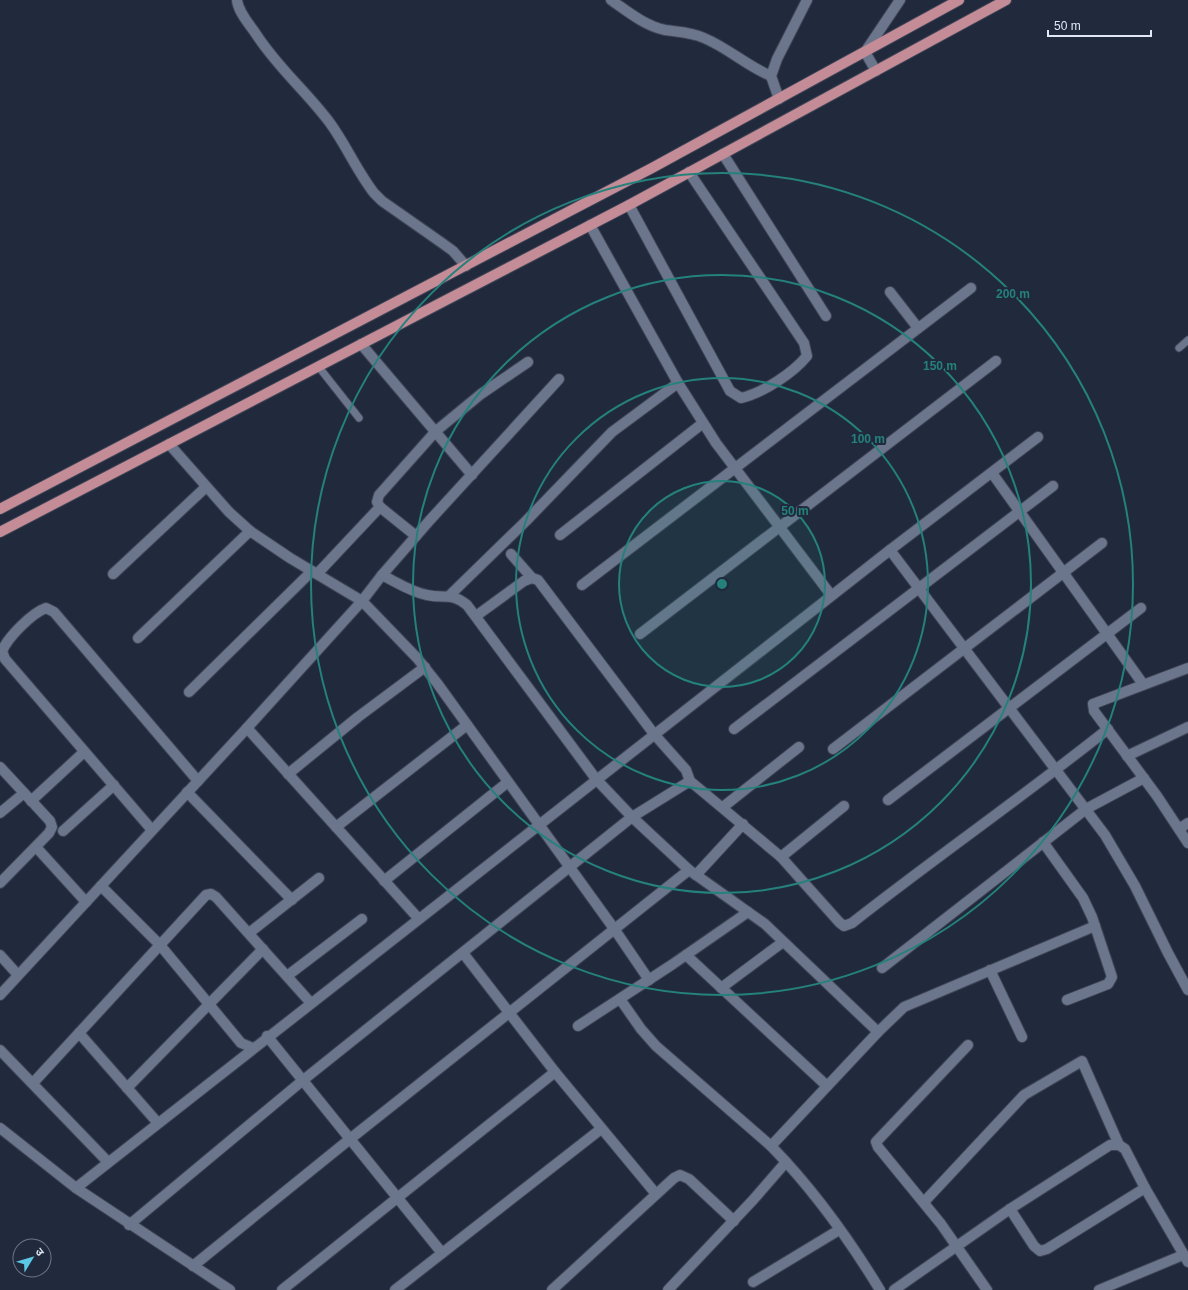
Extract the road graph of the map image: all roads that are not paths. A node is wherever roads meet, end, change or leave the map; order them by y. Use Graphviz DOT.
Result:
graph roads {
  1 [pos="237,0"];
  2 [pos="611,0"];
  3 [pos="807,0"];
  4 [pos="900,0"];
  5 [pos="959,0"];
  6 [pos="1006,0"];
  7 [pos="865,52"];
  8 [pos="876,71"];
  9 [pos="771,76"];
  10 [pos="779,99"];
  11 [pos="723,154"];
  12 [pos="689,172"];
  13 [pos="629,204"];
  14 [pos="590,225"];
  15 [pos="466,266"];
  16 [pos="971,288"];
  17 [pos="890,292"];
  18 [pos="826,316"];
  19 [pos="918,328"];
  20 [pos="1188,340"];
  21 [pos="361,344"];
  22 [pos="1179,348"];
  23 [pos="996,361"];
  24 [pos="528,362"];
  25 [pos="318,366"];
  26 [pos="559,379"];
  27 [pos="678,383"];
  28 [pos="359,418"];
  29 [pos="703,423"];
  30 [pos="436,432"];
  31 [pos="1038,437"];
  32 [pos="169,444"];
  33 [pos="734,468"];
  34 [pos="992,473"];
  35 [pos="472,475"];
  36 [pos="1053,486"];
  37 [pos="206,487"];
  38 [pos="380,507"];
  39 [pos="0,509"];
  40 [pos="1020,512"];
  41 [pos="780,528"];
  42 [pos="250,531"];
  43 [pos="0,532"];
  44 [pos="560,535"];
  45 [pos="416,536"];
  46 [pos="1102,543"];
  47 [pos="890,550"];
  48 [pos="511,554"];
  49 [pos="314,573"];
  50 [pos="113,574"];
  51 [pos="1064,574"];
  52 [pos="382,575"];
  53 [pos="532,578"];
  54 [pos="582,585"];
  55 [pos="918,589"];
  56 [pos="450,595"];
  57 [pos="831,595"];
  58 [pos="362,601"];
  59 [pos="1141,608"];
  60 [pos="476,616"];
  61 [pos="640,634"];
  62 [pos="1108,634"];
  63 [pos="138,638"];
  64 [pos="964,648"];
  65 [pos="424,667"];
  66 [pos="1188,668"];
  67 [pos="1143,684"];
  68 [pos="189,692"];
  69 [pos="1010,708"];
  70 [pos="467,725"];
  71 [pos="1188,727"];
  72 [pos="246,728"];
  73 [pos="734,729"];
  74 [pos="1108,730"];
  75 [pos="654,734"];
  76 [pos="799,747"];
  77 [pos="833,749"];
  78 [pos="84,752"];
  79 [pos="1128,756"];
  80 [pos="0,767"];
  81 [pos="1057,769"];
  82 [pos="288,774"];
  83 [pos="1144,778"];
  84 [pos="596,779"];
  85 [pos="198,781"];
  86 [pos="690,781"];
  87 [pos="508,782"];
  88 [pos="114,786"];
  89 [pos="187,792"];
  90 [pos="27,797"];
  91 [pos="888,800"];
  92 [pos="844,806"];
  93 [pos="723,807"];
  94 [pos="1086,809"];
  95 [pos="0,813"];
  96 [pos="632,817"];
  97 [pos="1188,823"];
  98 [pos="539,824"];
  99 [pos="743,824"];
  100 [pos="336,827"];
  101 [pos="1179,829"];
  102 [pos="152,830"];
  103 [pos="63,832"];
  104 [pos="1043,842"];
  105 [pos="1188,843"];
  106 [pos="36,847"];
  107 [pos="781,857"];
  108 [pos="570,867"];
  109 [pos="692,872"];
  110 [pos="319,878"];
  111 [pos="384,881"];
  112 [pos="0,884"];
  113 [pos="101,886"];
  114 [pos="292,900"];
  115 [pos="86,902"];
  116 [pos="748,912"];
  117 [pos="418,918"];
  118 [pos="362,919"];
  119 [pos="1095,926"];
  120 [pos="615,930"];
  121 [pos="249,933"];
  122 [pos="783,942"];
  123 [pos="160,946"];
  124 [pos="263,949"];
  125 [pos="463,952"];
  126 [pos="0,955"];
  127 [pos="686,955"];
  128 [pos="882,968"];
  129 [pos="990,970"];
  130 [pos="18,975"];
  131 [pos="287,976"];
  132 [pos="649,980"];
  133 [pos="721,988"];
  134 [pos="1188,990"];
  135 [pos="0,995"];
  136 [pos="620,999"];
  137 [pos="1068,1000"];
  138 [pos="310,1002"];
  139 [pos="208,1004"];
  140 [pos="508,1012"];
  141 [pos="578,1026"];
  142 [pos="878,1032"];
  143 [pos="79,1033"];
  144 [pos="267,1036"];
  145 [pos="1022,1037"];
  146 [pos="968,1045"];
  147 [pos="253,1048"];
  148 [pos="0,1050"];
  149 [pos="555,1072"];
  150 [pos="302,1081"];
  151 [pos="33,1083"];
  152 [pos="827,1086"];
  153 [pos="127,1088"];
  154 [pos="157,1122"];
  155 [pos="0,1128"];
  156 [pos="601,1129"];
  157 [pos="350,1139"];
  158 [pos="1119,1145"];
  159 [pos="771,1146"];
  160 [pos="107,1162"];
  161 [pos="786,1162"];
  162 [pos="76,1188"];
  163 [pos="1145,1188"];
  164 [pos="656,1194"];
  165 [pos="398,1196"];
  166 [pos="924,1202"];
  167 [pos="1010,1209"];
  168 [pos="734,1221"];
  169 [pos="129,1225"];
  170 [pos="839,1230"];
  171 [pos="957,1245"];
  172 [pos="442,1253"];
  173 [pos="1185,1259"];
  174 [pos="193,1266"];
  175 [pos="753,1282"];
  176 [pos="1103,1289"];
  177 [pos="230,1290"];
  178 [pos="282,1290"];
  179 [pos="394,1290"];
  180 [pos="552,1290"];
  181 [pos="668,1290"];
  182 [pos="879,1290"];
  183 [pos="894,1290"];
  184 [pos="987,1290"];
  1 -- 15 [label="street"];
  2 -- 9 [label="street"];
  3 -- 9 [label="street"];
  4 -- 7 [label="street"];
  5 -- 7 [label="main road"];
  6 -- 8 [label="main road"];
  7 -- 8 [label="street"];
  7 -- 10 [label="main road"];
  8 -- 11 [label="main road"];
  9 -- 10 [label="street"];
  10 -- 15 [label="main road"];
  11 -- 12 [label="main road"];
  11 -- 18 [label="street"];
  12 -- 13 [label="main road"];
  12 -- 13 [label="street"];
  13 -- 14 [label="main road"];
  14 -- 21 [label="main road"];
  14 -- 27 [label="street"];
  15 -- 39 [label="main road"];
  16 -- 19 [label="street"];
  17 -- 19 [label="street"];
  19 -- 33 [label="street"];
  20 -- 22 [label="lane"];
  21 -- 25 [label="main road"];
  21 -- 30 [label="street"];
  23 -- 41 [label="street"];
  24 -- 30 [label="street"];
  25 -- 28 [label="lane"];
  25 -- 32 [label="main road"];
  26 -- 35 [label="street"];
  27 -- 29 [label="street"];
  27 -- 56 [label="street"];
  29 -- 33 [label="street"];
  29 -- 44 [label="street"];
  30 -- 35 [label="street"];
  30 -- 38 [label="street"];
  31 -- 34 [label="street"];
  32 -- 37 [label="street"];
  32 -- 43 [label="main road"];
  33 -- 41 [label="street"];
  33 -- 54 [label="street"];
  34 -- 40 [label="street"];
  34 -- 47 [label="street"];
  35 -- 45 [label="street"];
  36 -- 40 [label="street"];
  37 -- 42 [label="street"];
  37 -- 50 [label="street"];
  38 -- 45 [label="street"];
  38 -- 49 [label="street"];
  40 -- 51 [label="street"];
  40 -- 55 [label="street"];
  41 -- 57 [label="street"];
  41 -- 61 [label="street"];
  42 -- 49 [label="street"];
  42 -- 63 [label="street"];
  45 -- 52 [label="street"];
  46 -- 51 [label="street"];
  47 -- 55 [label="street"];
  47 -- 57 [label="street"];
  48 -- 53 [label="street"];
  49 -- 58 [label="street"];
  49 -- 68 [label="street"];
  51 -- 62 [label="street"];
  51 -- 64 [label="street"];
  52 -- 56 [label="street"];
  52 -- 58 [label="street"];
  53 -- 60 [label="street"];
  53 -- 75 [label="street"];
  55 -- 64 [label="street"];
  55 -- 73 [label="street"];
  56 -- 60 [label="street"];
  57 -- 75 [label="street"];
  58 -- 65 [label="street"];
  58 -- 72 [label="street"];
  59 -- 62 [label="street"];
  60 -- 84 [label="street"];
  62 -- 67 [label="street"];
  62 -- 69 [label="street"];
  64 -- 69 [label="street"];
  64 -- 77 [label="street"];
  65 -- 70 [label="street"];
  65 -- 82 [label="street"];
  66 -- 67 [label="street"];
  67 -- 74 [label="street"];
  69 -- 81 [label="street"];
  69 -- 91 [label="street"];
  70 -- 87 [label="street"];
  70 -- 100 [label="street"];
  71 -- 79 [label="street"];
  72 -- 82 [label="street"];
  72 -- 85 [label="street"];
  74 -- 79 [label="street"];
  74 -- 81 [label="street"];
  75 -- 84 [label="street"];
  75 -- 86 [label="street"];
  76 -- 93 [label="street"];
  78 -- 85 [label="street"];
  78 -- 88 [label="street"];
  78 -- 90 [label="street"];
  79 -- 83 [label="street"];
  80 -- 90 [label="street"];
  81 -- 94 [label="street"];
  81 -- 107 [label="street"];
  82 -- 100 [label="street"];
  83 -- 94 [label="street"];
  83 -- 101 [label="street"];
  84 -- 96 [label="street"];
  84 -- 98 [label="street"];
  85 -- 89 [label="street"];
  86 -- 93 [label="street"];
  86 -- 96 [label="street"];
  87 -- 98 [label="street"];
  87 -- 111 [label="street"];
  88 -- 102 [label="street"];
  88 -- 103 [label="street"];
  89 -- 102 [label="street"];
  89 -- 114 [label="street"];
  90 -- 95 [label="street"];
  90 -- 106 [label="street"];
  92 -- 107 [label="street"];
  93 -- 99 [label="street"];
  94 -- 104 [label="street"];
  94 -- 134 [label="street"];
  96 -- 108 [label="street"];
  96 -- 109 [label="street"];
  97 -- 101 [label="street"];
  98 -- 108 [label="street"];
  98 -- 117 [label="street"];
  99 -- 107 [label="street"];
  99 -- 109 [label="street"];
  100 -- 111 [label="street"];
  101 -- 105 [label="street"];
  102 -- 113 [label="street"];
  104 -- 119 [label="street"];
  104 -- 128 [label="street"];
  106 -- 112 [label="street"];
  106 -- 115 [label="street"];
  108 -- 120 [label="street"];
  108 -- 125 [label="street"];
  109 -- 116 [label="street"];
  109 -- 120 [label="street"];
  110 -- 114 [label="street"];
  111 -- 117 [label="street"];
  113 -- 115 [label="street"];
  113 -- 123 [label="street"];
  114 -- 121 [label="street"];
  115 -- 130 [label="street"];
  116 -- 122 [label="street"];
  116 -- 127 [label="street"];
  117 -- 138 [label="street"];
  118 -- 131 [label="street"];
  119 -- 129 [label="street"];
  119 -- 137 [label="street"];
  120 -- 132 [label="street"];
  120 -- 140 [label="street"];
  121 -- 123 [label="street"];
  121 -- 124 [label="street"];
  122 -- 133 [label="street"];
  122 -- 142 [label="street"];
  123 -- 139 [label="street"];
  123 -- 143 [label="street"];
  124 -- 131 [label="street"];
  124 -- 139 [label="street"];
  125 -- 140 [label="street"];
  125 -- 150 [label="street"];
  126 -- 130 [label="street"];
  127 -- 132 [label="street"];
  127 -- 133 [label="street"];
  129 -- 142 [label="street"];
  129 -- 145 [label="street"];
  130 -- 135 [label="street"];
  131 -- 138 [label="street"];
  132 -- 136 [label="street"];
  133 -- 152 [label="street"];
  136 -- 141 [label="street"];
  136 -- 159 [label="street"];
  138 -- 144 [label="street"];
  139 -- 147 [label="street"];
  139 -- 153 [label="street"];
  140 -- 149 [label="street"];
  140 -- 157 [label="street"];
  142 -- 152 [label="street"];
  143 -- 151 [label="street"];
  143 -- 153 [label="street"];
  144 -- 147 [label="street"];
  144 -- 150 [label="street"];
  146 -- 166 [label="street"];
  147 -- 154 [label="street"];
  148 -- 151 [label="street"];
  149 -- 156 [label="street"];
  149 -- 165 [label="street"];
  150 -- 157 [label="street"];
  150 -- 169 [label="street"];
  151 -- 160 [label="street"];
  152 -- 159 [label="street"];
  153 -- 154 [label="street"];
  154 -- 160 [label="street"];
  155 -- 162 [label="street"];
  156 -- 164 [label="street"];
  156 -- 172 [label="street"];
  157 -- 165 [label="street"];
  157 -- 174 [label="street"];
  158 -- 163 [label="street"];
  158 -- 166 [label="street"];
  158 -- 167 [label="street"];
  159 -- 161 [label="street"];
  160 -- 162 [label="street"];
  161 -- 168 [label="street"];
  161 -- 170 [label="street"];
  162 -- 169 [label="street"];
  163 -- 167 [label="street"];
  163 -- 173 [label="street"];
  164 -- 168 [label="street"];
  164 -- 180 [label="street"];
  165 -- 172 [label="street"];
  165 -- 178 [label="street"];
  166 -- 171 [label="street"];
  167 -- 171 [label="street"];
  168 -- 181 [label="street"];
  169 -- 174 [label="street"];
  170 -- 175 [label="street"];
  170 -- 182 [label="street"];
  171 -- 183 [label="street"];
  171 -- 184 [label="street"];
  172 -- 179 [label="street"];
  173 -- 176 [label="street"];
  174 -- 177 [label="street"];
}
